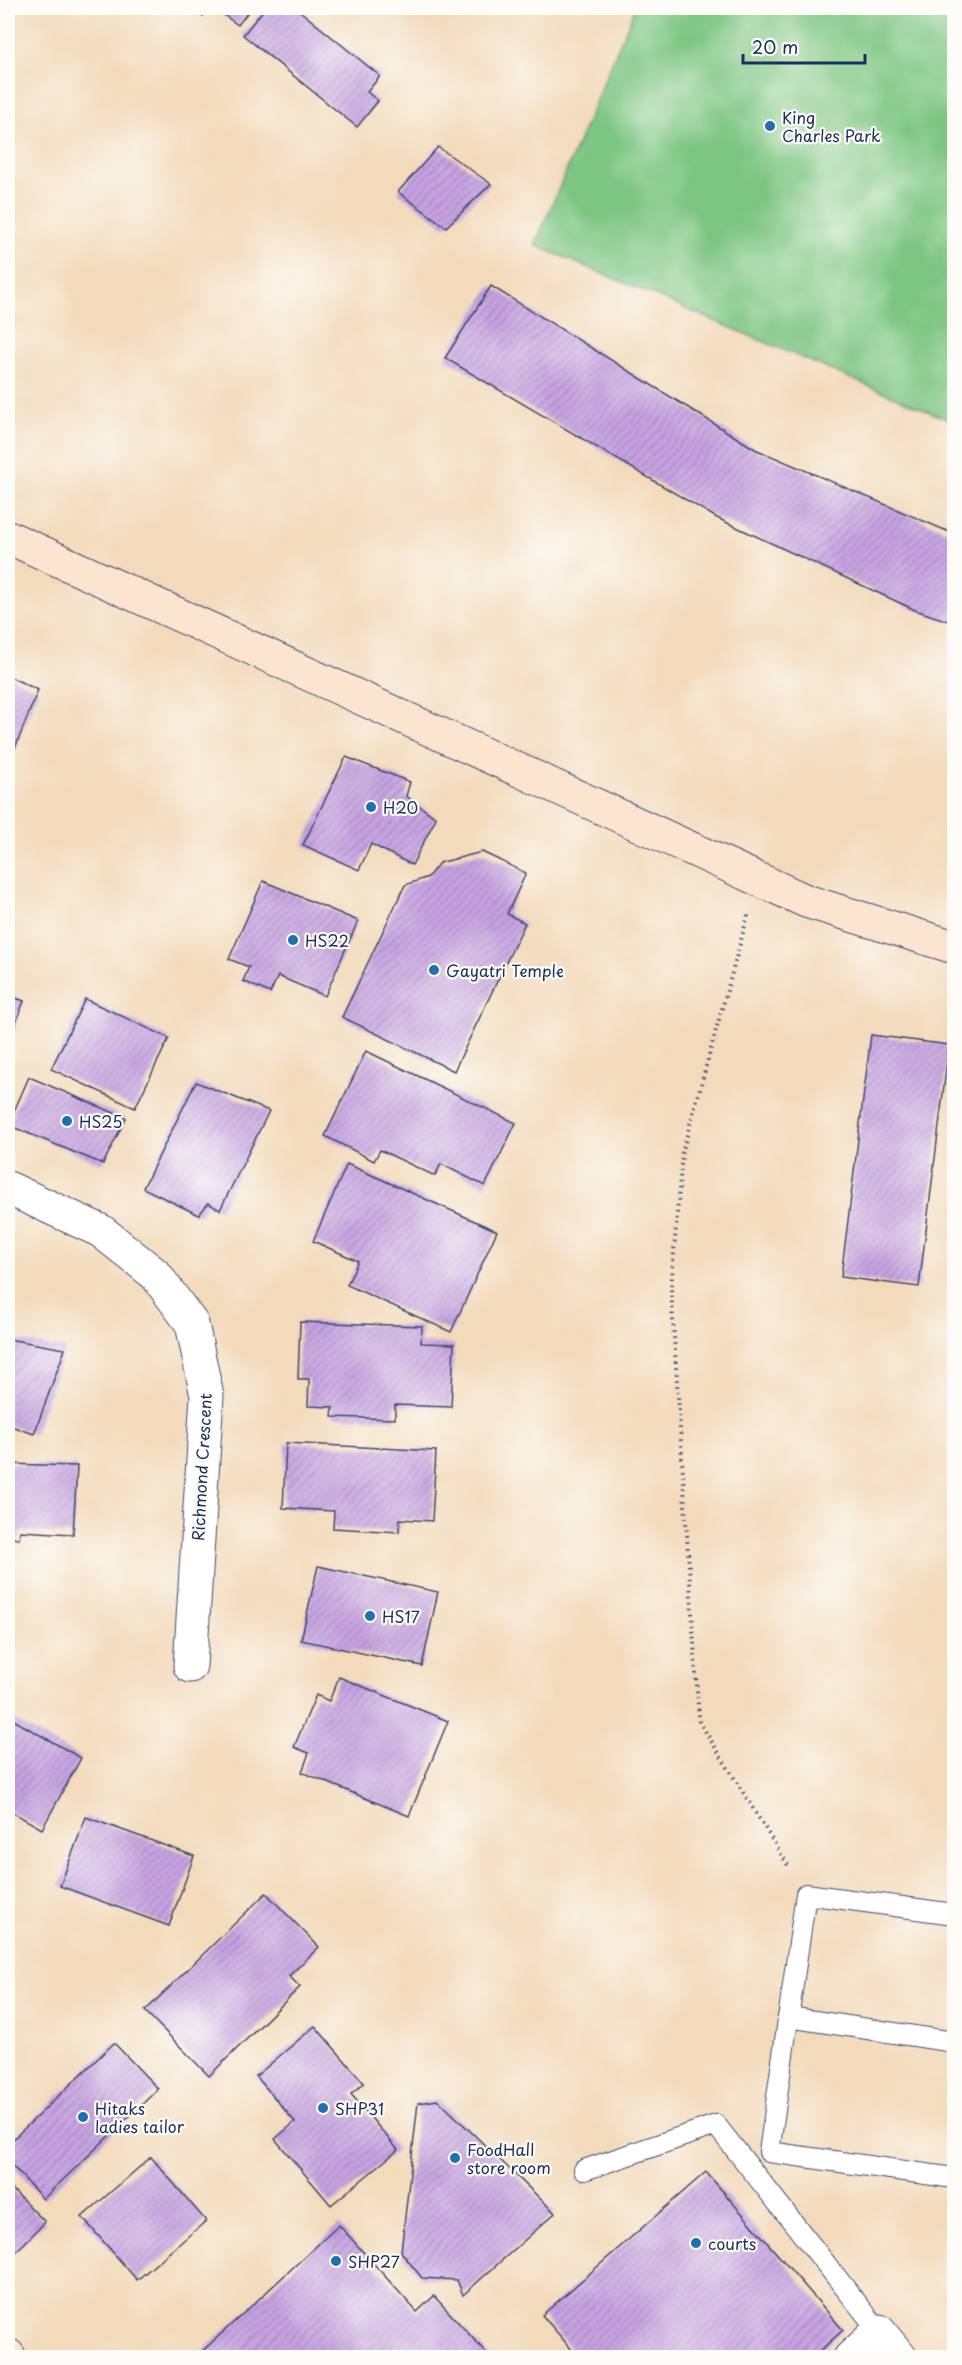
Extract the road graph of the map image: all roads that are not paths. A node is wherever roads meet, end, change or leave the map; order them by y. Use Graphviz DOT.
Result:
graph roads {
  1 [pos="8,537"];
  2 [pos="954,947"];
  3 [pos="8,1188"];
  4 [pos="190,1666"];
  5 [pos="954,1914"];
  6 [pos="788,2017"];
  7 [pos="954,2042"];
  8 [pos="584,2170"];
  9 [pos="954,2178"];
  10 [pos="879,2331"];
  11 [pos="850,2358"];
  12 [pos="901,2358"];
  1 -- 2 [label="main road"];
  3 -- 4 [label="street, Richmond Crescent"];
  5 -- 6 [label="lane"];
  6 -- 7 [label="lane"];
  6 -- 9 [label="lane"];
  8 -- 10 [label="lane"];
  10 -- 11 [label="street"];
  10 -- 12 [label="street"];
}
